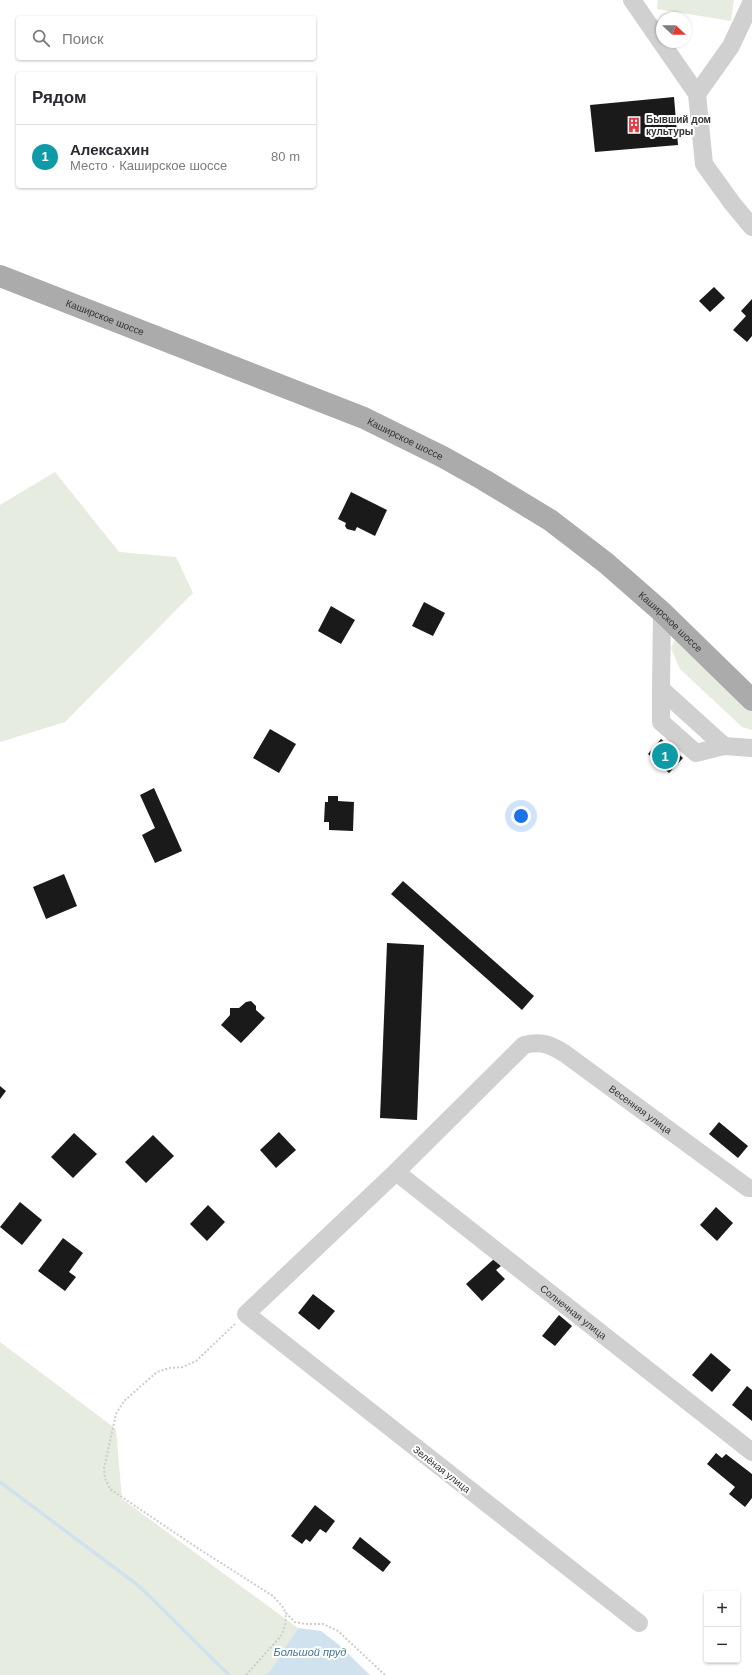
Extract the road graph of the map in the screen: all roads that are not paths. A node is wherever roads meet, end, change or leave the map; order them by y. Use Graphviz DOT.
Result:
graph roads {
  1 [pos="632,0"];
  2 [pos="752,1"];
  3 [pos="697,94"];
  4 [pos="752,227"];
  5 [pos="0,276"];
  6 [pos="662,612"];
  7 [pos="661,689"];
  8 [pos="752,700"];
  9 [pos="724,746"];
  10 [pos="752,748"];
  11 [pos="396,1172"];
  12 [pos="752,1188"];
  13 [pos="752,1452"];
  14 [pos="639,1623"];
  1 -- 3 [label="street"];
  2 -- 3 [label="street"];
  3 -- 4 [label="street"];
  5 -- 6 [label="main road, Каширское шоссе"];
  6 -- 7 [label="street"];
  6 -- 8 [label="main road, Каширское шоссе"];
  7 -- 9 [label="street"];
  7 -- 9 [label="street"];
  9 -- 10 [label="street"];
  11 -- 12 [label="street, Весенняя улица"];
  11 -- 13 [label="street, Солнечная улица"];
  11 -- 14 [label="street, Зелёная улица"];
}
